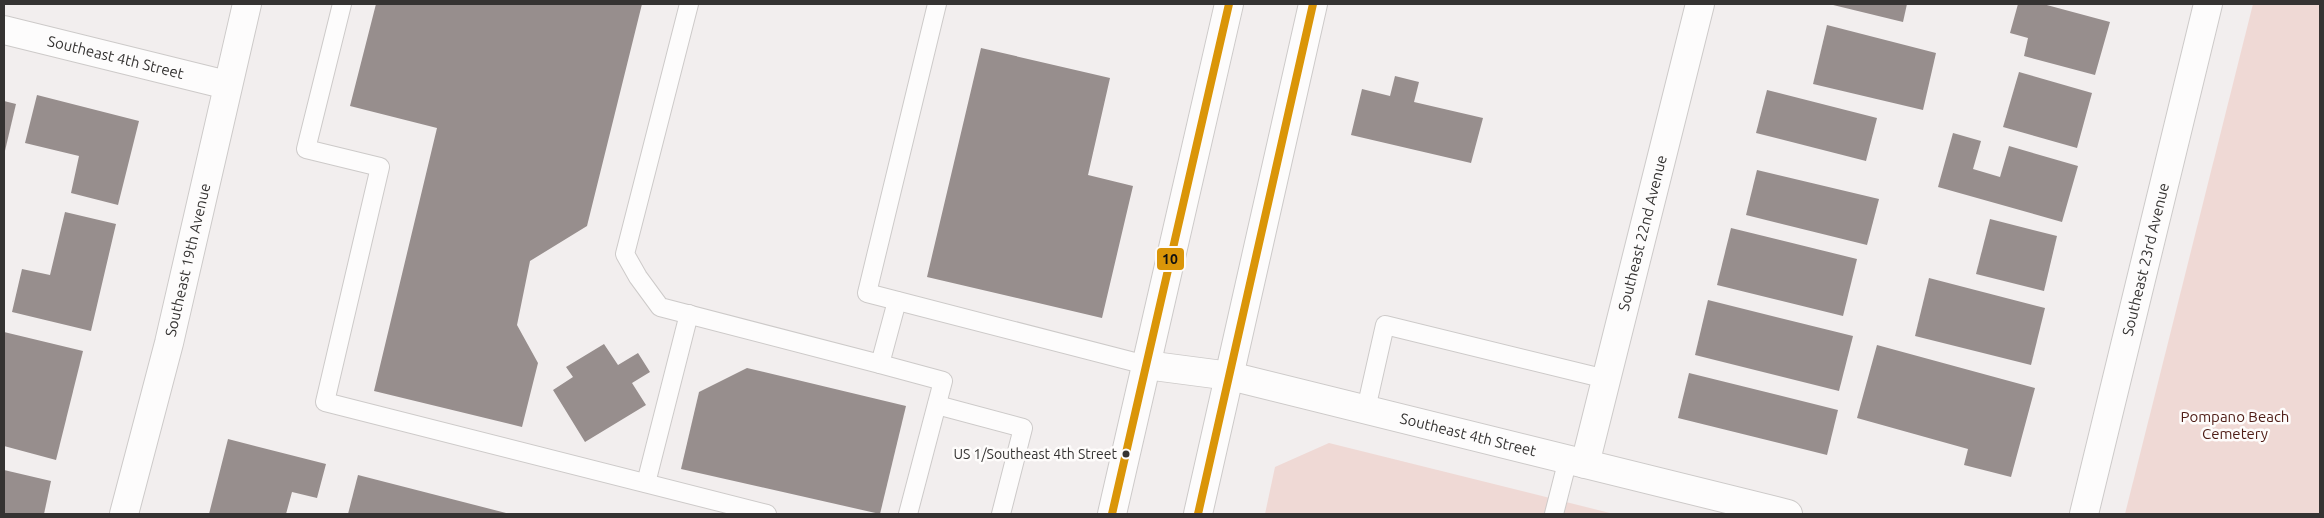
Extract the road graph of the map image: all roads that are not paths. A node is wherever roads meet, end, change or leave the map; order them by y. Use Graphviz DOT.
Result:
graph roads {
  1 [pos="247,4"];
  2 [pos="342,4"];
  3 [pos="689,4"];
  4 [pos="937,4"];
  5 [pos="1229,4"];
  6 [pos="1312,4"];
  7 [pos="1700,4"];
  8 [pos="2208,4"];
  9 [pos="4,30"];
  10 [pos="227,85"];
  11 [pos="897,301"];
  12 [pos="689,314"];
  13 [pos="880,364"];
  14 [pos="1146,365"];
  15 [pos="1230,376"];
  16 [pos="1606,379"];
  17 [pos="937,405"];
  18 [pos="1366,409"];
  19 [pos="1576,461"];
  20 [pos="646,483"];
  21 [pos="124,514"];
  22 [pos="768,514"];
  23 [pos="908,514"];
  24 [pos="1001,514"];
  25 [pos="1112,514"];
  26 [pos="1198,514"];
  27 [pos="1554,514"];
  28 [pos="1788,514"];
  29 [pos="2084,514"];
  1 -- 10 [label="street, Southeast 19th Avenue"];
  2 -- 20 [label="lane"];
  3 -- 12 [label="lane"];
  4 -- 11 [label="lane"];
  5 -- 14 [label="street"];
  6 -- 15 [label="street"];
  7 -- 16 [label="street, Southeast 22nd Avenue"];
  8 -- 29 [label="street, Southeast 23rd Avenue"];
  9 -- 10 [label="street, Southeast 4th Street"];
  10 -- 21 [label="street, Southeast 19th Avenue"];
  11 -- 13 [label="lane"];
  11 -- 14 [label="lane"];
  12 -- 13 [label="lane"];
  12 -- 20 [label="lane"];
  13 -- 17 [label="lane"];
  14 -- 15 [label="street, Southeast 4th Street"];
  14 -- 25 [label="street"];
  15 -- 18 [label="street, Southeast 4th Street"];
  15 -- 26 [label="street"];
  16 -- 18 [label="lane"];
  16 -- 19 [label="street, Southeast 22nd Avenue"];
  17 -- 23 [label="lane"];
  17 -- 24 [label="lane"];
  18 -- 19 [label="street, Southeast 4th Street"];
  19 -- 27 [label="lane"];
  19 -- 28 [label="street, Southeast 4th Street"];
  20 -- 22 [label="lane"];
}
